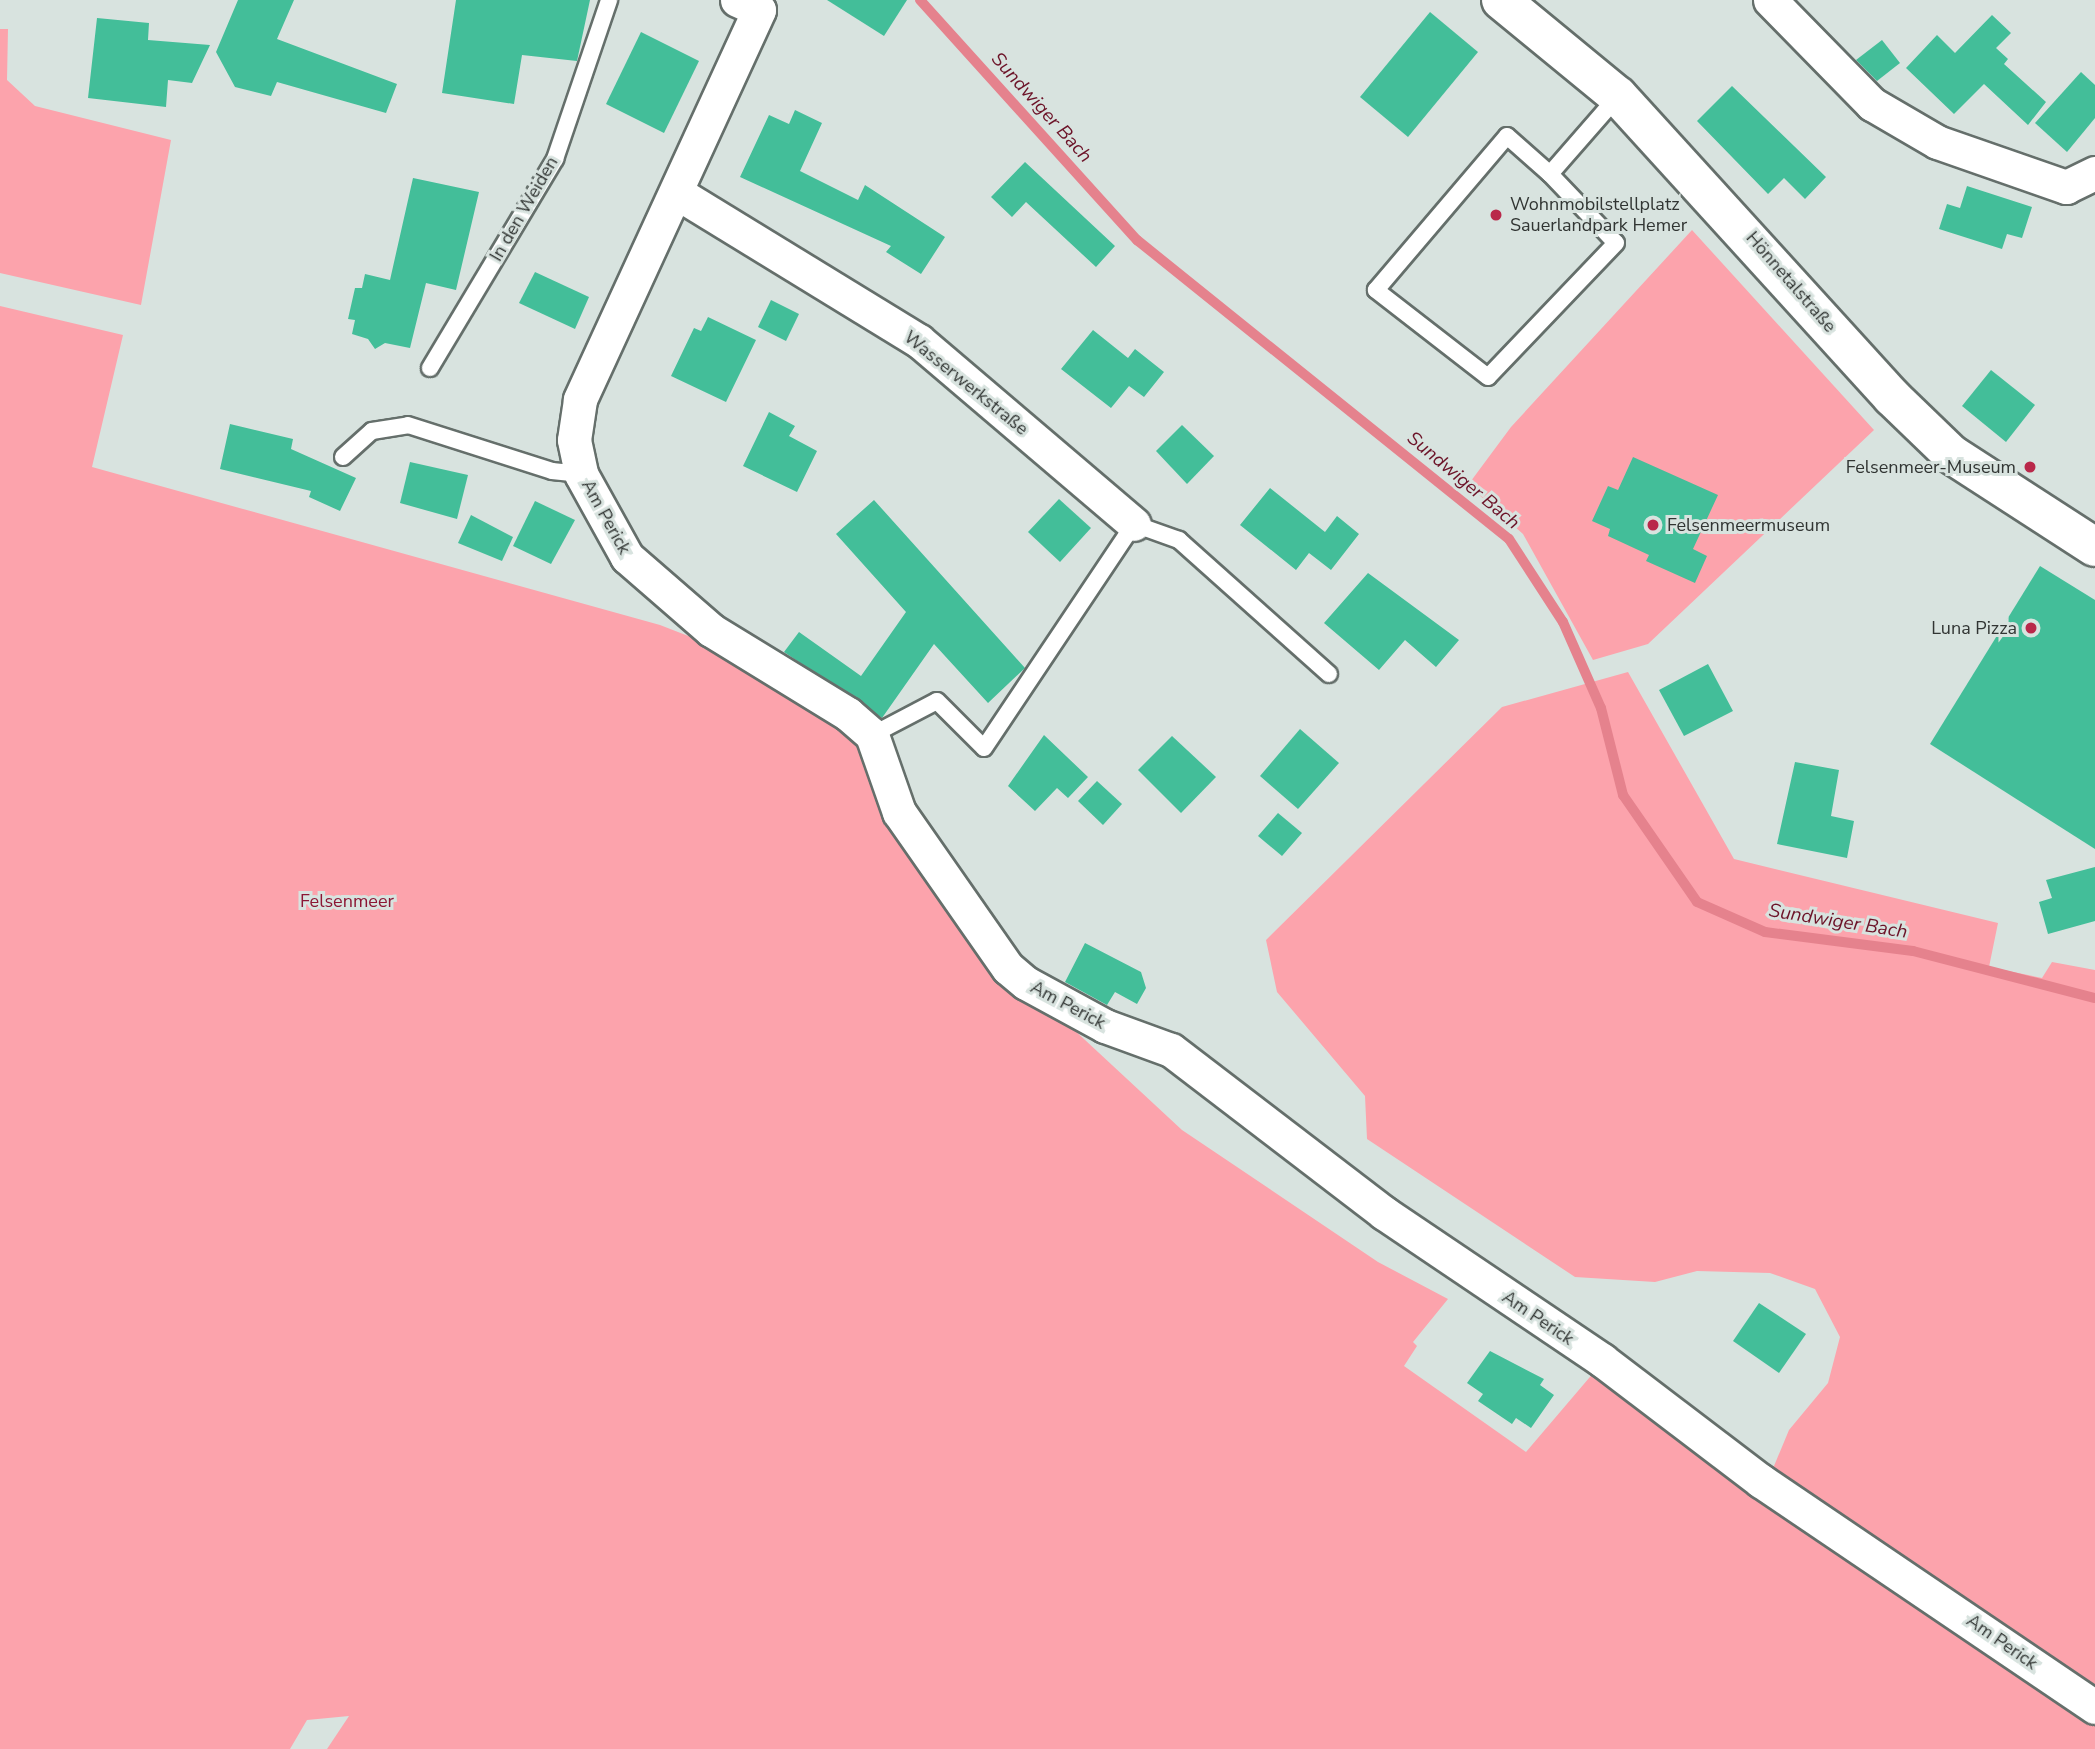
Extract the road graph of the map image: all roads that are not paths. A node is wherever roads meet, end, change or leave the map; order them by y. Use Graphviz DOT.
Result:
graph roads {
  1 [pos="609,0"];
  2 [pos="1501,0"];
  3 [pos="1770,0"];
  4 [pos="748,5"];
  5 [pos="1618,96"];
  6 [pos="2095,173"];
  7 [pos="1550,174"];
  8 [pos="679,194"];
  9 [pos="430,368"];
  10 [pos="344,457"];
  11 [pos="581,474"];
  12 [pos="1134,524"];
  13 [pos="2095,547"];
  14 [pos="1329,674"];
  15 [pos="872,735"];
  16 [pos="2095,1707"];
  1 -- 9 [label="lane, In den Weiden"];
  2 -- 5 [label="main road, Hönnetalstraße"];
  3 -- 6 [label="street"];
  4 -- 8 [label="street, Am Perick"];
  5 -- 7 [label="lane"];
  5 -- 13 [label="main road, Hönnetalstraße"];
  7 -- 7 [label="lane"];
  8 -- 11 [label="street, Am Perick"];
  8 -- 12 [label="street, Wasserwerkstraße"];
  10 -- 11 [label="lane"];
  11 -- 15 [label="street, Am Perick"];
  12 -- 14 [label="lane"];
  12 -- 15 [label="lane"];
  15 -- 16 [label="street, Am Perick"];
}
